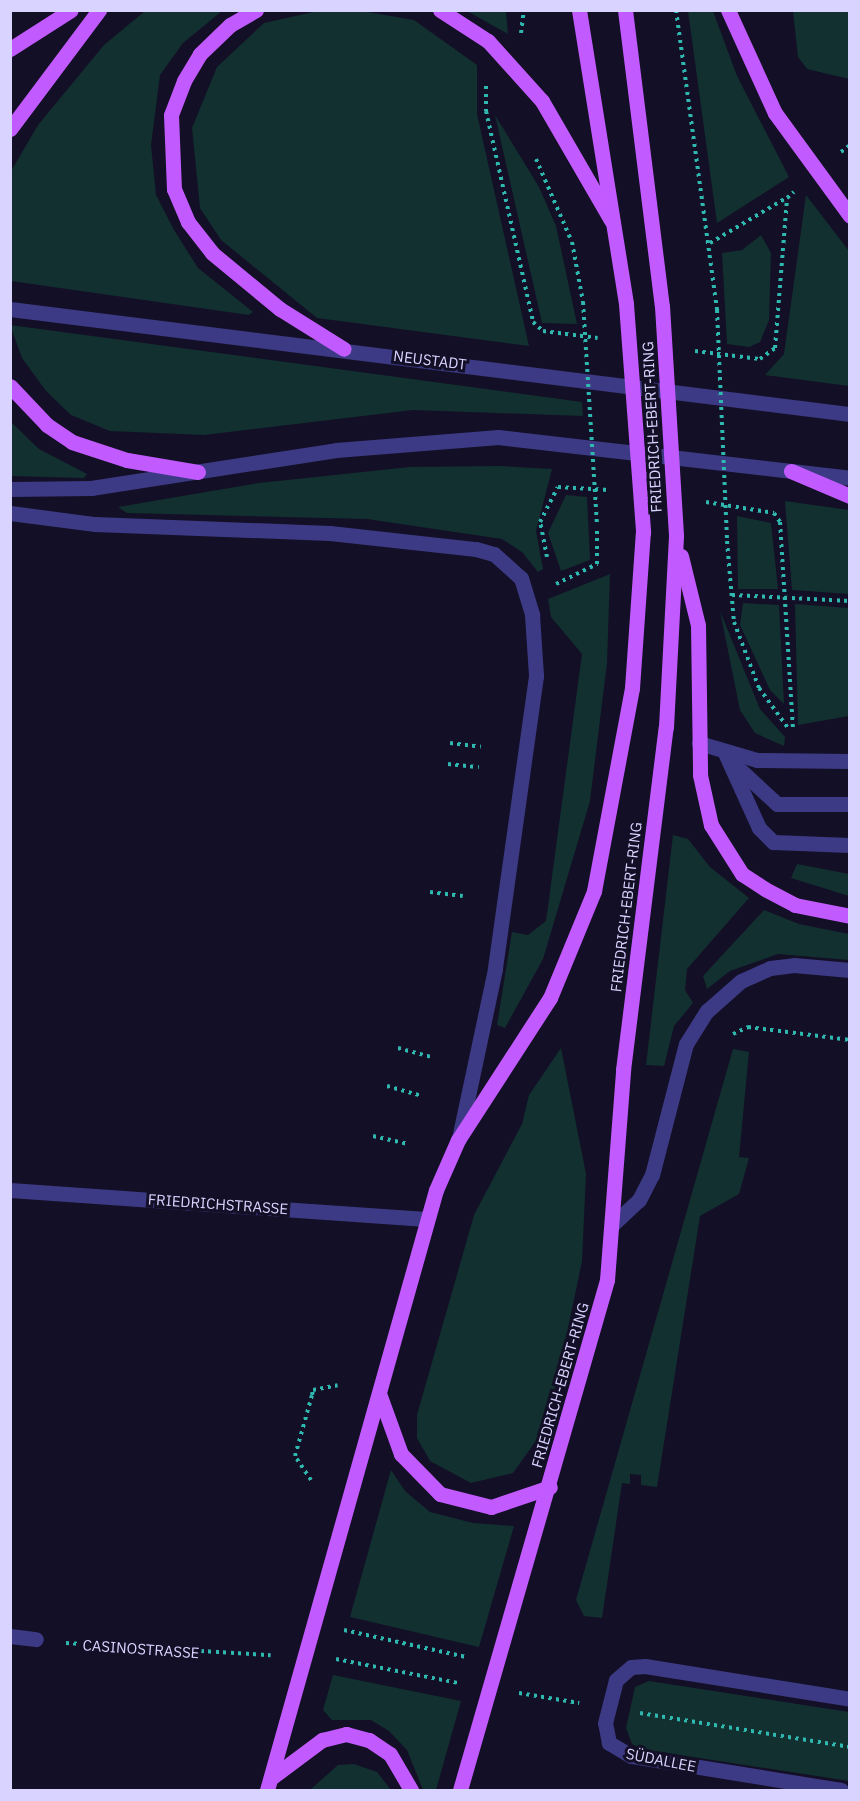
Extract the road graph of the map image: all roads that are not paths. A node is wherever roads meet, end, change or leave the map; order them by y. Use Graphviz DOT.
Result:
graph roads {
  1 [pos="71,10"];
  2 [pos="99,10"];
  3 [pos="256,10"];
  4 [pos="440,10"];
  5 [pos="579,10"];
  6 [pos="625,10"];
  7 [pos="728,10"];
  8 [pos="10,49"];
  9 [pos="10,129"];
  10 [pos="849,216"];
  11 [pos="617,231"];
  12 [pos="10,309"];
  13 [pos="345,349"];
  14 [pos="10,386"];
  15 [pos="849,414"];
  16 [pos="791,471"];
  17 [pos="198,472"];
  18 [pos="849,478"];
  19 [pos="10,489"];
  20 [pos="849,496"];
  21 [pos="10,513"];
  22 [pos="676,536"];
  23 [pos="699,743"];
  24 [pos="725,753"];
  25 [pos="849,761"];
  26 [pos="849,804"];
  27 [pos="849,844"];
  28 [pos="849,916"];
  29 [pos="849,970"];
  30 [pos="458,1140"];
  31 [pos="10,1190"];
  32 [pos="426,1219"];
  33 [pos="613,1224"];
  34 [pos="380,1393"];
  35 [pos="550,1487"];
  36 [pos="10,1636"];
  37 [pos="36,1639"];
  38 [pos="849,1699"];
  39 [pos="269,1784"];
  40 [pos="411,1791"];
  41 [pos="460,1791"];
  42 [pos="841,1791"];
  1 -- 8 [label="main road"];
  2 -- 9 [label="main road"];
  3 -- 13 [label="main road"];
  4 -- 11 [label="main road"];
  5 -- 11 [label="main road, FRIEDRICH-EBERT-RING"];
  6 -- 22 [label="main road, FRIEDRICH-EBERT-RING, bridge"];
  7 -- 10 [label="main road"];
  11 -- 30 [label="main road, FRIEDRICH-EBERT-RING, bridge"];
  12 -- 13 [label="street, NEUSTADT"];
  13 -- 15 [label="street, NEUSTADT"];
  14 -- 17 [label="main road"];
  16 -- 17 [label="street"];
  16 -- 18 [label="street"];
  16 -- 20 [label="main road"];
  17 -- 19 [label="street"];
  21 -- 30 [label="street, FRIEDRICH-EBERT-RING"];
  22 -- 23 [label="main road"];
  22 -- 33 [label="main road, FRIEDRICH-EBERT-RING"];
  23 -- 24 [label="street"];
  23 -- 28 [label="main road"];
  24 -- 25 [label="street"];
  24 -- 26 [label="street"];
  24 -- 27 [label="street"];
  29 -- 33 [label="street"];
  30 -- 32 [label="main road, FRIEDRICH-EBERT-RING"];
  31 -- 32 [label="street, FRIEDRICHSTRASSE"];
  32 -- 34 [label="main road, FRIEDRICH-EBERT-RING"];
  33 -- 35 [label="main road, FRIEDRICH-EBERT-RING"];
  34 -- 35 [label="main road"];
  34 -- 39 [label="main road, FRIEDRICH-EBERT-RING"];
  35 -- 41 [label="main road, FRIEDRICH-EBERT-RING"];
  36 -- 37 [label="street"];
  38 -- 42 [label="street, SÜDALLEE"];
  39 -- 40 [label="main road"];
}
